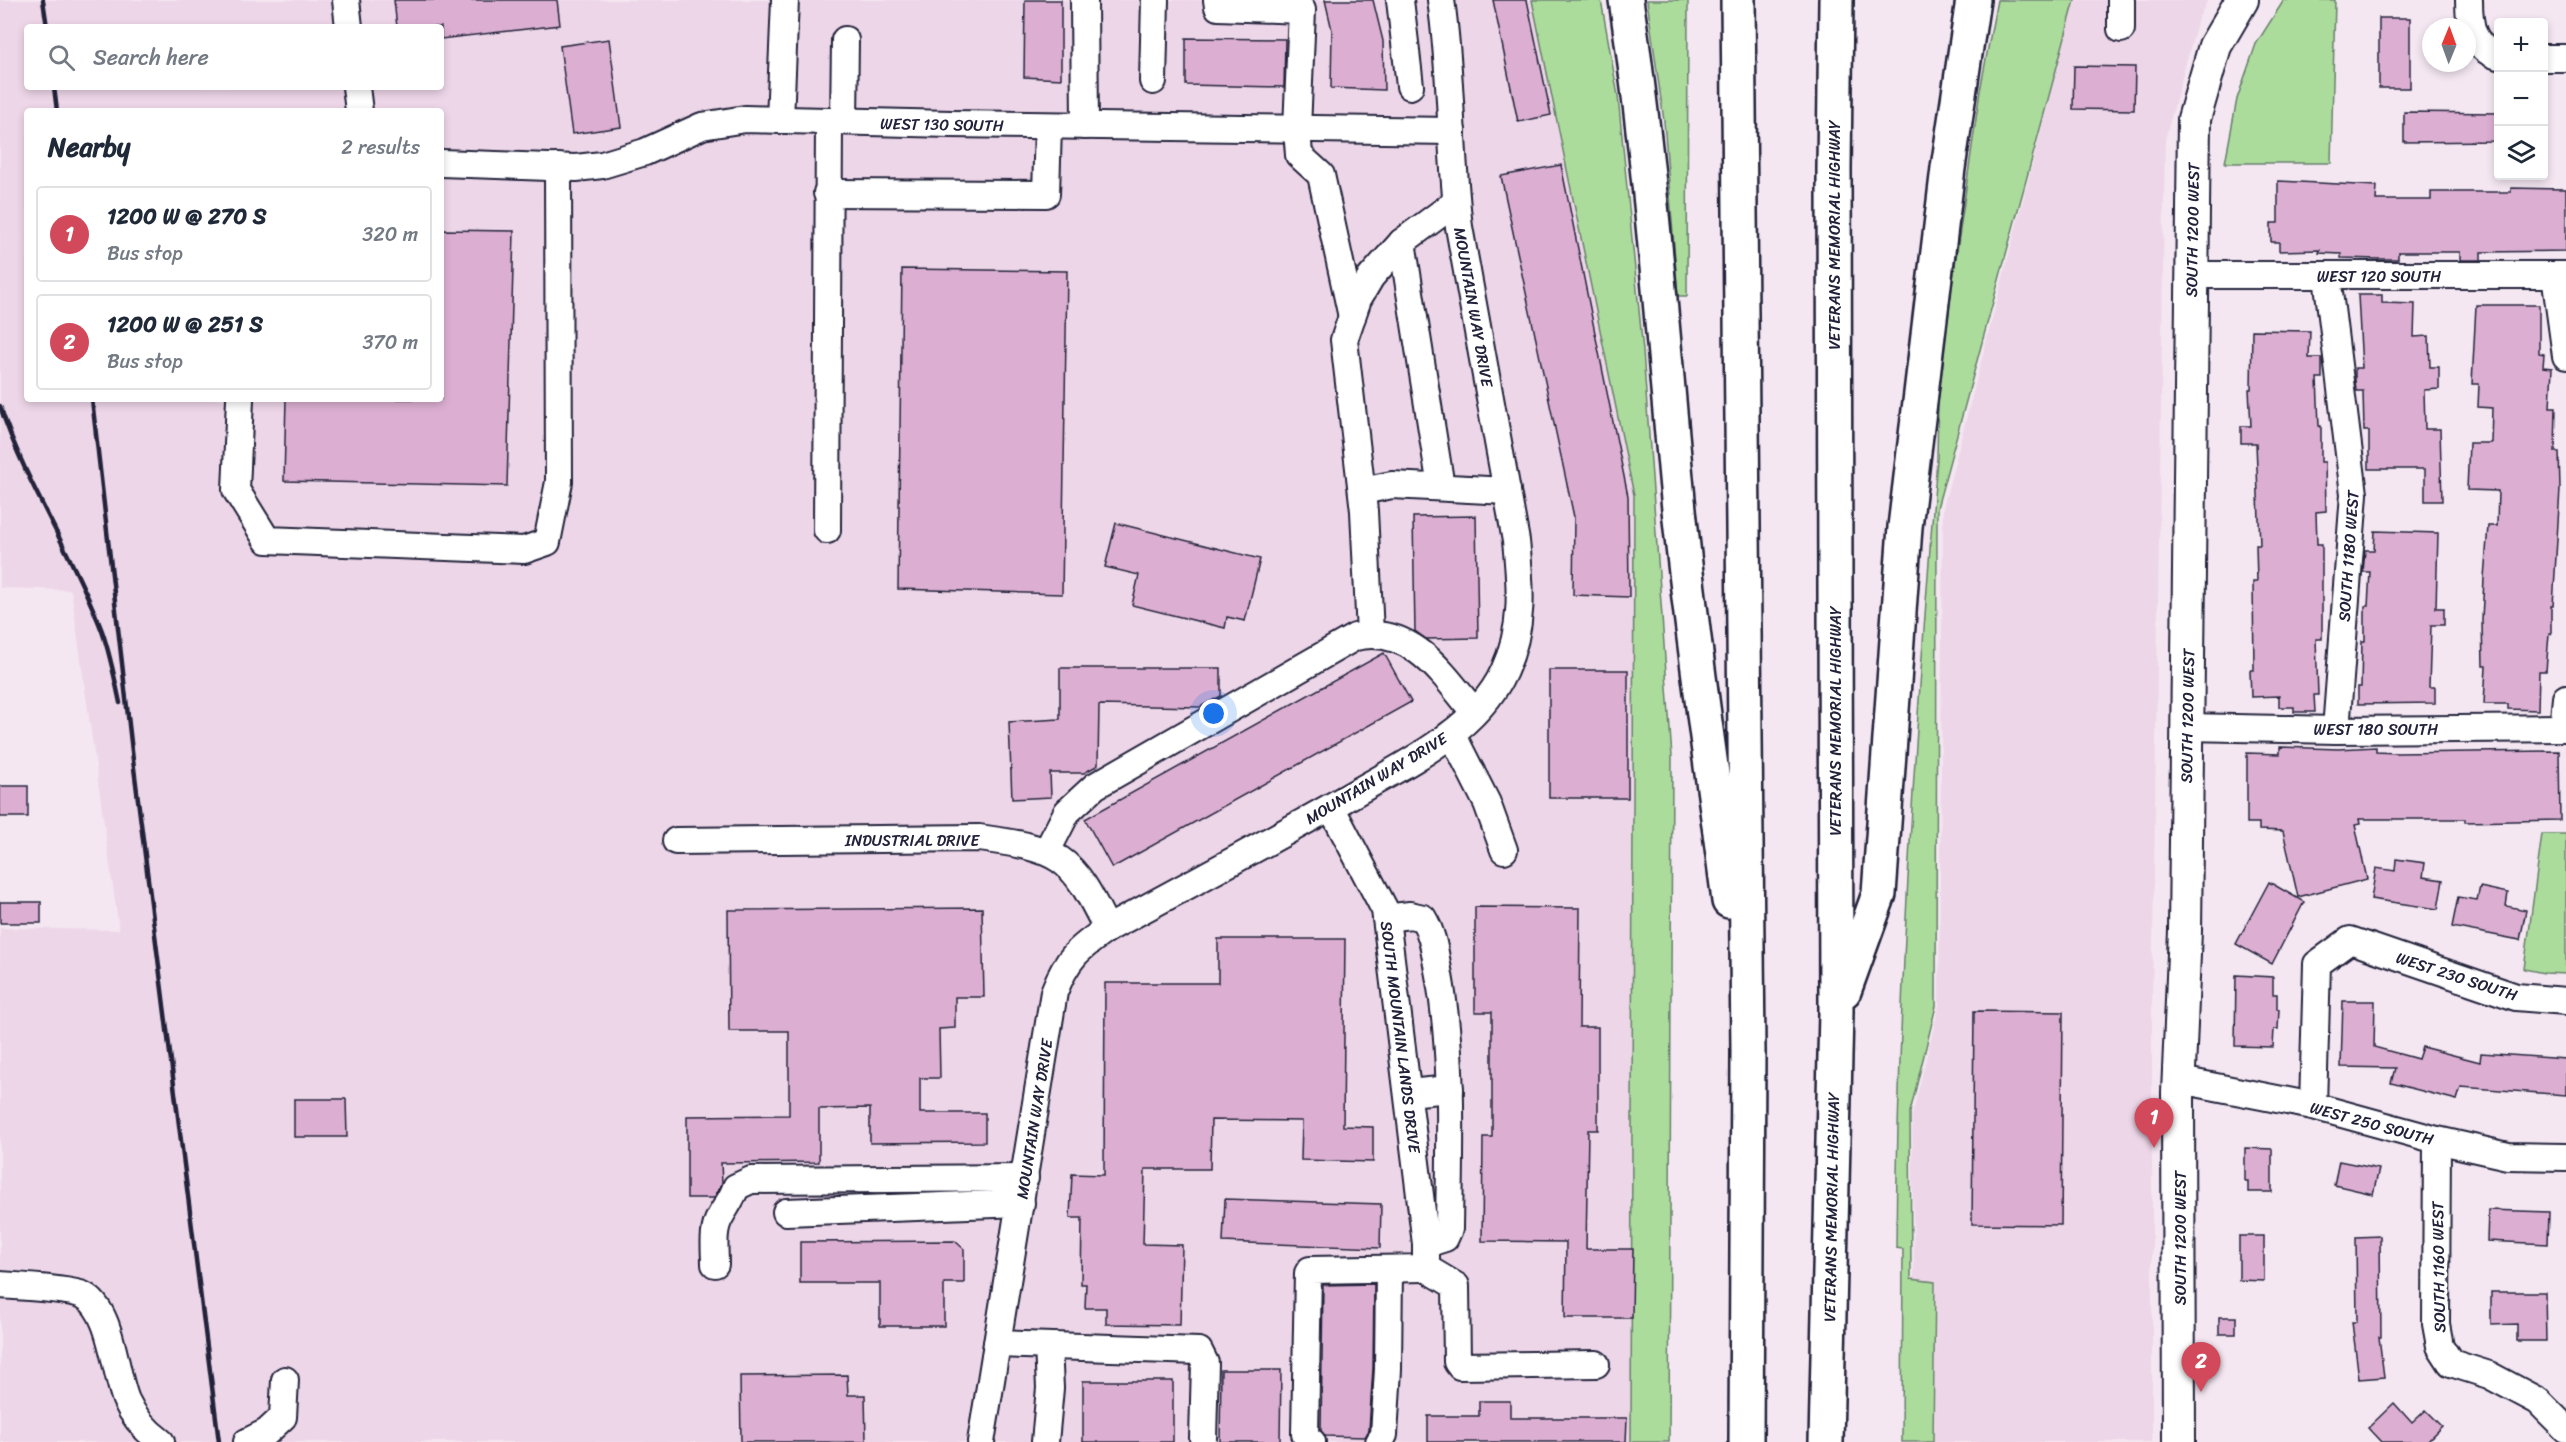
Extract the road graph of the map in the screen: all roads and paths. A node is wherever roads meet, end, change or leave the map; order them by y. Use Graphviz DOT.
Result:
graph roads {
  1 [pos="346,0"];
  2 [pos="785,0"];
  3 [pos="1084,0"];
  4 [pos="1155,0"];
  5 [pos="1217,0"];
  6 [pos="1400,0"];
  7 [pos="1441,0"];
  8 [pos="1626,0"];
  9 [pos="1738,0"];
  10 [pos="1836,0"];
  11 [pos="1973,0"];
  12 [pos="2121,0"];
  13 [pos="2242,0"];
  14 [pos="2469,0"];
  15 [pos="349,24"];
  16 [pos="2121,29"];
  17 [pos="845,40"];
  18 [pos="2490,52"];
  19 [pos="2548,58"];
  20 [pos="2566,58"];
  21 [pos="1153,81"];
  22 [pos="1410,86"];
  23 [pos="356,90"];
  24 [pos="359,108"];
  25 [pos="780,120"];
  26 [pos="837,121"];
  27 [pos="1048,126"];
  28 [pos="1085,126"];
  29 [pos="1297,129"];
  30 [pos="1452,131"];
  31 [pos="444,162"];
  32 [pos="558,167"];
  33 [pos="827,192"];
  34 [pos="1456,202"];
  35 [pos="1402,242"];
  36 [pos="2191,275"];
  37 [pos="2560,275"];
  38 [pos="2327,276"];
  39 [pos="1352,317"];
  40 [pos="2566,356"];
  41 [pos="240,402"];
  42 [pos="1441,487"];
  43 [pos="1362,491"];
  44 [pos="1507,491"];
  45 [pos="827,530"];
  46 [pos="1370,633"];
  47 [pos="2566,698"];
  48 [pos="1474,712"];
  49 [pos="2187,727"];
  50 [pos="2564,728"];
  51 [pos="2336,730"];
  52 [pos="1452,734"];
  53 [pos="1331,807"];
  54 [pos="676,841"];
  55 [pos="1504,850"];
  56 [pos="1047,851"];
  57 [pos="1386,918"];
  58 [pos="1107,929"];
  59 [pos="2566,1001"];
  60 [pos="1836,1012"];
  61 [pos="1748,1052"];
  62 [pos="2180,1080"];
  63 [pos="1450,1089"];
  64 [pos="1408,1093"];
  65 [pos="2313,1106"];
  66 [pos="2437,1140"];
  67 [pos="2566,1157"];
  68 [pos="1025,1178"];
  69 [pos="1021,1203"];
  70 [pos="786,1212"];
  71 [pos="1426,1256"];
  72 [pos="715,1264"];
  73 [pos="1389,1269"];
  74 [pos="0,1286"];
  75 [pos="997,1344"];
  76 [pos="1048,1346"];
  77 [pos="1596,1364"];
  78 [pos="285,1380"];
  79 [pos="2538,1401"];
  80 [pos="2566,1401"];
  81 [pos="2566,1429"];
  82 [pos="1203,1438"];
  83 [pos="160,1442"];
  84 [pos="247,1442"];
  85 [pos="981,1442"];
  86 [pos="1045,1442"];
  87 [pos="1312,1442"];
  88 [pos="1379,1442"];
  89 [pos="1746,1442"];
  90 [pos="1826,1442"];
  91 [pos="2179,1442"];
  1 -- 15 [label="street"];
  2 -- 25 [label="street"];
  3 -- 28 [label="street"];
  4 -- 21 [label="street"];
  5 -- 29 [label="street"];
  6 -- 22 [label="street"];
  7 -- 30 [label="street, MOUNTAIN WAY DRIVE"];
  8 -- 61 [label="highway"];
  9 -- 61 [label="highway"];
  10 -- 60 [label="highway, VETERANS MEMORIAL HIGHWAY"];
  11 -- 60 [label="highway"];
  12 -- 16 [label="street"];
  13 -- 36 [label="main road, SOUTH 1200 WEST"];
  14 -- 18 [label="street"];
  17 -- 26 [label="street"];
  19 -- 20 [label="street"];
  23 -- 24 [label="street"];
  25 -- 26 [label="street, WEST 130 SOUTH"];
  25 -- 32 [label="street, WEST 130 SOUTH"];
  26 -- 27 [label="street, WEST 130 SOUTH"];
  26 -- 33 [label="street"];
  27 -- 28 [label="street, WEST 130 SOUTH"];
  27 -- 33 [label="street"];
  28 -- 29 [label="street, WEST 130 SOUTH"];
  29 -- 30 [label="street, WEST 130 SOUTH"];
  29 -- 39 [label="street"];
  30 -- 34 [label="street, MOUNTAIN WAY DRIVE"];
  31 -- 32 [label="street, WEST 130 SOUTH"];
  32 -- 41 [label="street"];
  33 -- 45 [label="street"];
  34 -- 35 [label="street"];
  34 -- 44 [label="street, MOUNTAIN WAY DRIVE"];
  35 -- 39 [label="street"];
  35 -- 42 [label="street"];
  36 -- 38 [label="street, WEST 120 SOUTH"];
  36 -- 49 [label="main road, SOUTH 1200 WEST"];
  37 -- 38 [label="street, WEST 120 SOUTH"];
  37 -- 40 [label="street"];
  38 -- 51 [label="street, SOUTH 1180 WEST"];
  39 -- 43 [label="street"];
  42 -- 43 [label="street"];
  42 -- 44 [label="street"];
  43 -- 46 [label="street"];
  44 -- 48 [label="street, MOUNTAIN WAY DRIVE"];
  46 -- 48 [label="street"];
  46 -- 56 [label="street"];
  47 -- 50 [label="street"];
  48 -- 52 [label="street, MOUNTAIN WAY DRIVE"];
  49 -- 51 [label="street, WEST 180 SOUTH"];
  49 -- 62 [label="main road, SOUTH 1200 WEST"];
  50 -- 51 [label="street, WEST 180 SOUTH"];
  52 -- 53 [label="street, MOUNTAIN WAY DRIVE"];
  52 -- 55 [label="street"];
  53 -- 57 [label="street, SOUTH MOUNTAIN LANDS DRIVE"];
  53 -- 58 [label="street, MOUNTAIN WAY DRIVE"];
  54 -- 56 [label="street, INDUSTRIAL DRIVE"];
  56 -- 58 [label="street, INDUSTRIAL DRIVE"];
  57 -- 63 [label="street"];
  57 -- 64 [label="street, SOUTH MOUNTAIN LANDS DRIVE"];
  58 -- 68 [label="street, MOUNTAIN WAY DRIVE"];
  59 -- 65 [label="street, WEST 230 SOUTH"];
  60 -- 90 [label="highway, VETERANS MEMORIAL HIGHWAY"];
  61 -- 89 [label="highway"];
  62 -- 65 [label="street, WEST 250 SOUTH"];
  62 -- 91 [label="main road, SOUTH 1200 WEST"];
  63 -- 64 [label="street"];
  63 -- 71 [label="street"];
  64 -- 71 [label="street, SOUTH MOUNTAIN LANDS DRIVE"];
  65 -- 66 [label="street, WEST 250 SOUTH"];
  66 -- 67 [label="street, WEST 250 SOUTH"];
  66 -- 79 [label="street, SOUTH 1160 WEST"];
  68 -- 69 [label="street, MOUNTAIN WAY DRIVE"];
  68 -- 72 [label="street"];
  69 -- 70 [label="street"];
  69 -- 75 [label="street, MOUNTAIN WAY DRIVE"];
  71 -- 73 [label="street"];
  71 -- 77 [label="street"];
  73 -- 87 [label="street"];
  73 -- 88 [label="street"];
  74 -- 83 [label="street"];
  75 -- 76 [label="street"];
  75 -- 85 [label="street, MOUNTAIN WAY DRIVE"];
  76 -- 82 [label="street"];
  76 -- 86 [label="street"];
  78 -- 84 [label="street"];
  79 -- 80 [label="street"];
  79 -- 81 [label="street, SOUTH 1160 WEST"];
}
